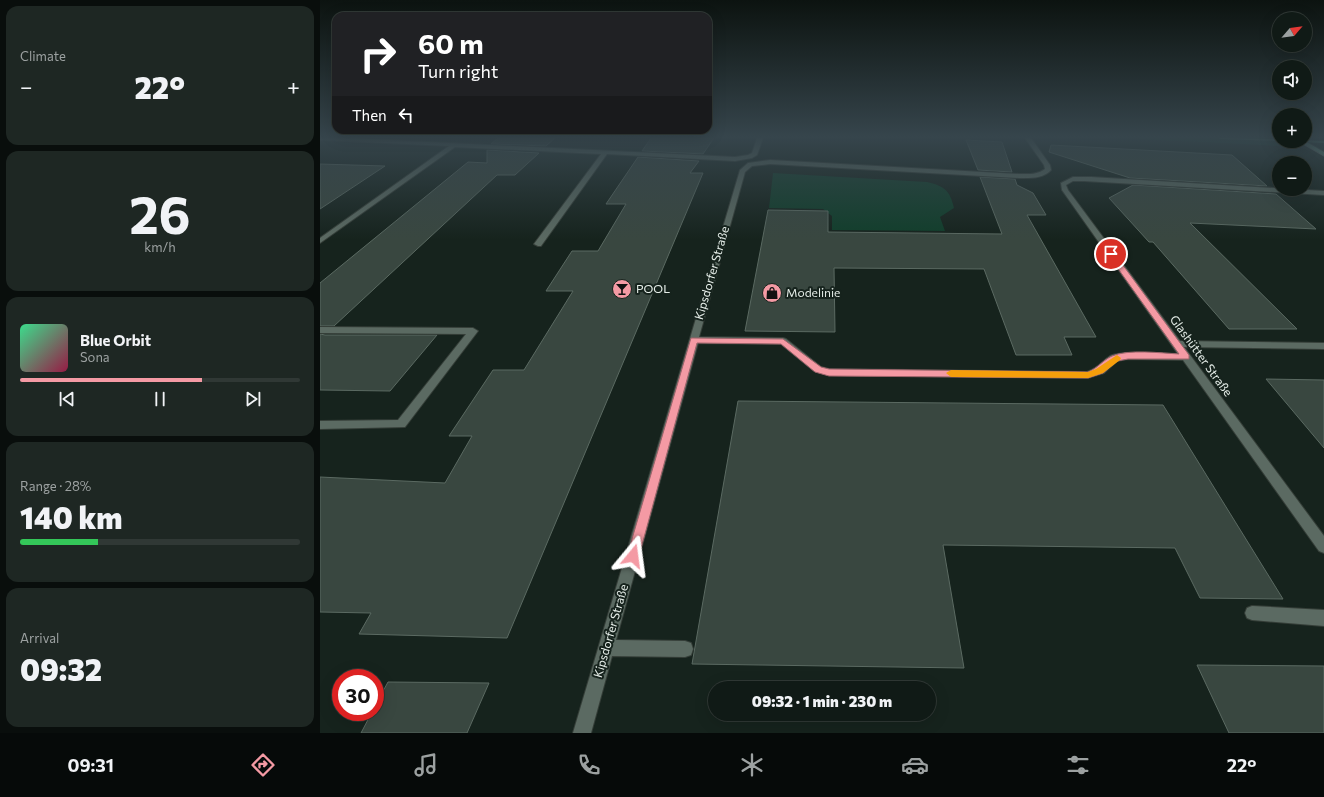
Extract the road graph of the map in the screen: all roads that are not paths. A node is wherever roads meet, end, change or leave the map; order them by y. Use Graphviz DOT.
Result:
graph roads {
  1 [pos="416,172"];
  2 [pos="591,172"];
  3 [pos="742,172"];
  4 [pos="952,172"];
  5 [pos="1046,172"];
  6 [pos="1324,193"];
  7 [pos="320,241"];
  8 [pos="538,244"];
  9 [pos="320,330"];
  10 [pos="694,340"];
  11 [pos="1176,344"];
  12 [pos="1324,346"];
  13 [pos="1186,357"];
  14 [pos="320,425"];
  15 [pos="1324,547"];
  16 [pos="1252,613"];
  17 [pos="1324,618"];
  18 [pos="607,648"];
  19 [pos="685,649"];
  20 [pos="582,733"];
  1 -- 7 [label="street"];
  2 -- 8 [label="street"];
  3 -- 10 [label="street, Kipsdorfer Straße"];
  4 -- 5 [label="street"];
  6 -- 11 [label="street, Glashütter Straße"];
  9 -- 14 [label="street"];
  10 -- 13 [label="street"];
  10 -- 18 [label="street, Kipsdorfer Straße"];
  11 -- 12 [label="street"];
  11 -- 13 [label="street, Glashütter Straße"];
  13 -- 15 [label="street, Glashütter Straße"];
  16 -- 17 [label="street"];
  18 -- 19 [label="street"];
  18 -- 20 [label="street, Kipsdorfer Straße"];
}
